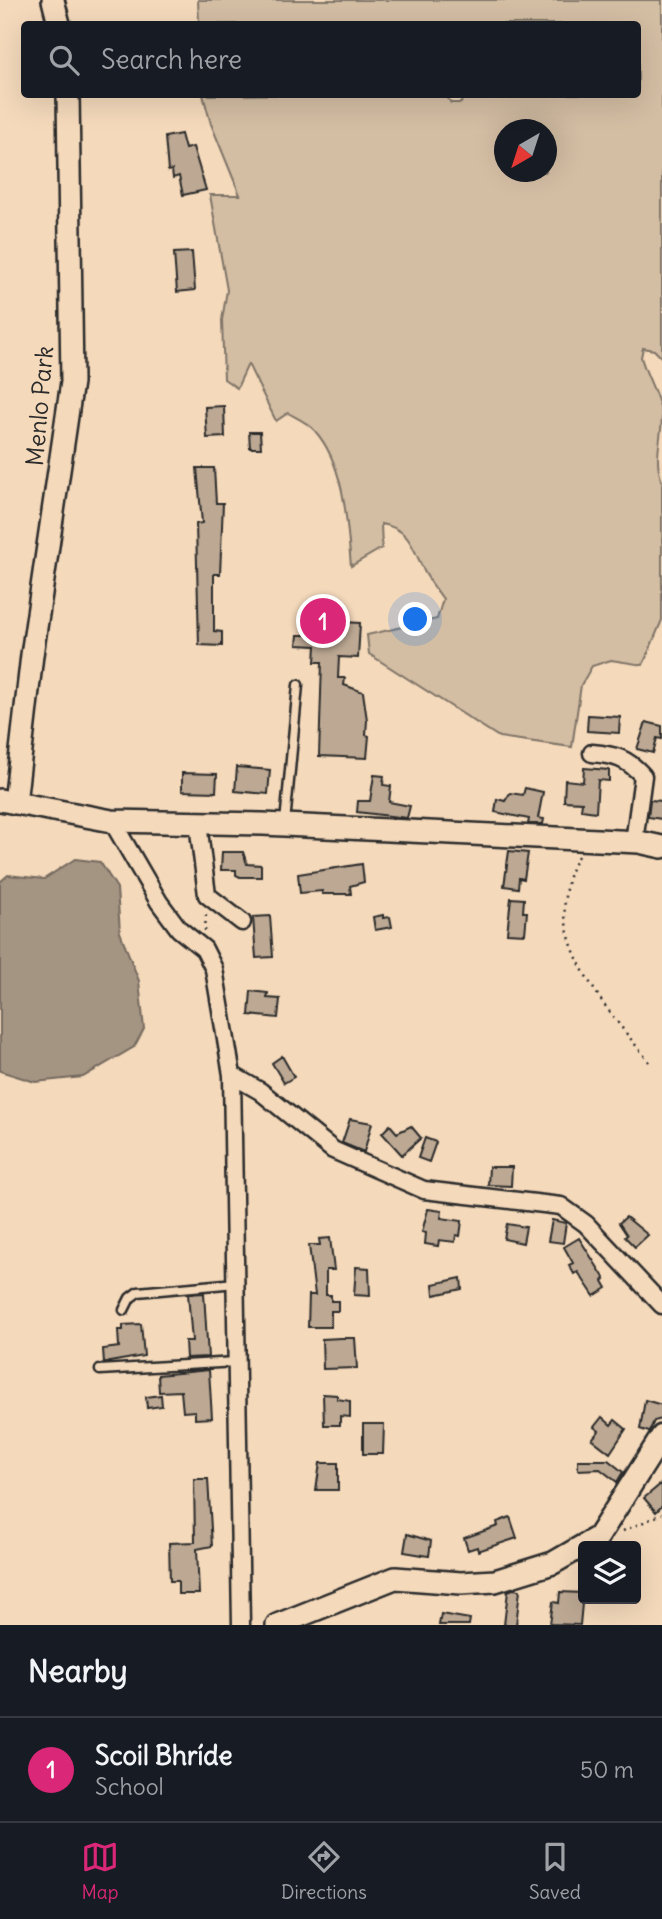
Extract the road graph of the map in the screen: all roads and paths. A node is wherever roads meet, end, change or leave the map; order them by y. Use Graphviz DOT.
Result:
graph roads {
  1 [pos="53,0"];
  2 [pos="58,21"];
  3 [pos="68,98"];
  4 [pos="298,685"];
  5 [pos="592,753"];
  6 [pos="7,802"];
  7 [pos="112,821"];
  8 [pos="198,823"];
  9 [pos="285,825"];
  10 [pos="587,841"];
  11 [pos="634,842"];
  12 [pos="662,847"];
  13 [pos="207,895"];
  14 [pos="242,922"];
  15 [pos="204,949"];
  16 [pos="650,1063"];
  17 [pos="232,1075"];
  18 [pos="236,1283"];
  19 [pos="662,1306"];
  20 [pos="124,1310"];
  21 [pos="236,1362"];
  22 [pos="100,1370"];
  23 [pos="662,1436"];
  24 [pos="662,1514"];
  25 [pos="598,1537"];
  26 [pos="241,1625"];
  27 [pos="277,1625"];
  1 -- 2 [label="street"];
  3 -- 6 [label="street, Menlo Park"];
  4 -- 9 [label="lane"];
  5 -- 11 [label="street"];
  6 -- 7 [label="street"];
  7 -- 8 [label="street"];
  7 -- 15 [label="street"];
  8 -- 9 [label="street"];
  8 -- 13 [label="street"];
  9 -- 10 [label="street"];
  10 -- 11 [label="street"];
  10 -- 16 [label="path"];
  11 -- 12 [label="street"];
  13 -- 14 [label="street"];
  13 -- 15 [label="path"];
  15 -- 17 [label="street"];
  17 -- 18 [label="street"];
  17 -- 19 [label="street"];
  18 -- 20 [label="lane"];
  18 -- 21 [label="street"];
  21 -- 22 [label="lane"];
  21 -- 26 [label="street"];
  23 -- 25 [label="street"];
  24 -- 25 [label="path"];
  25 -- 27 [label="street"];
}
